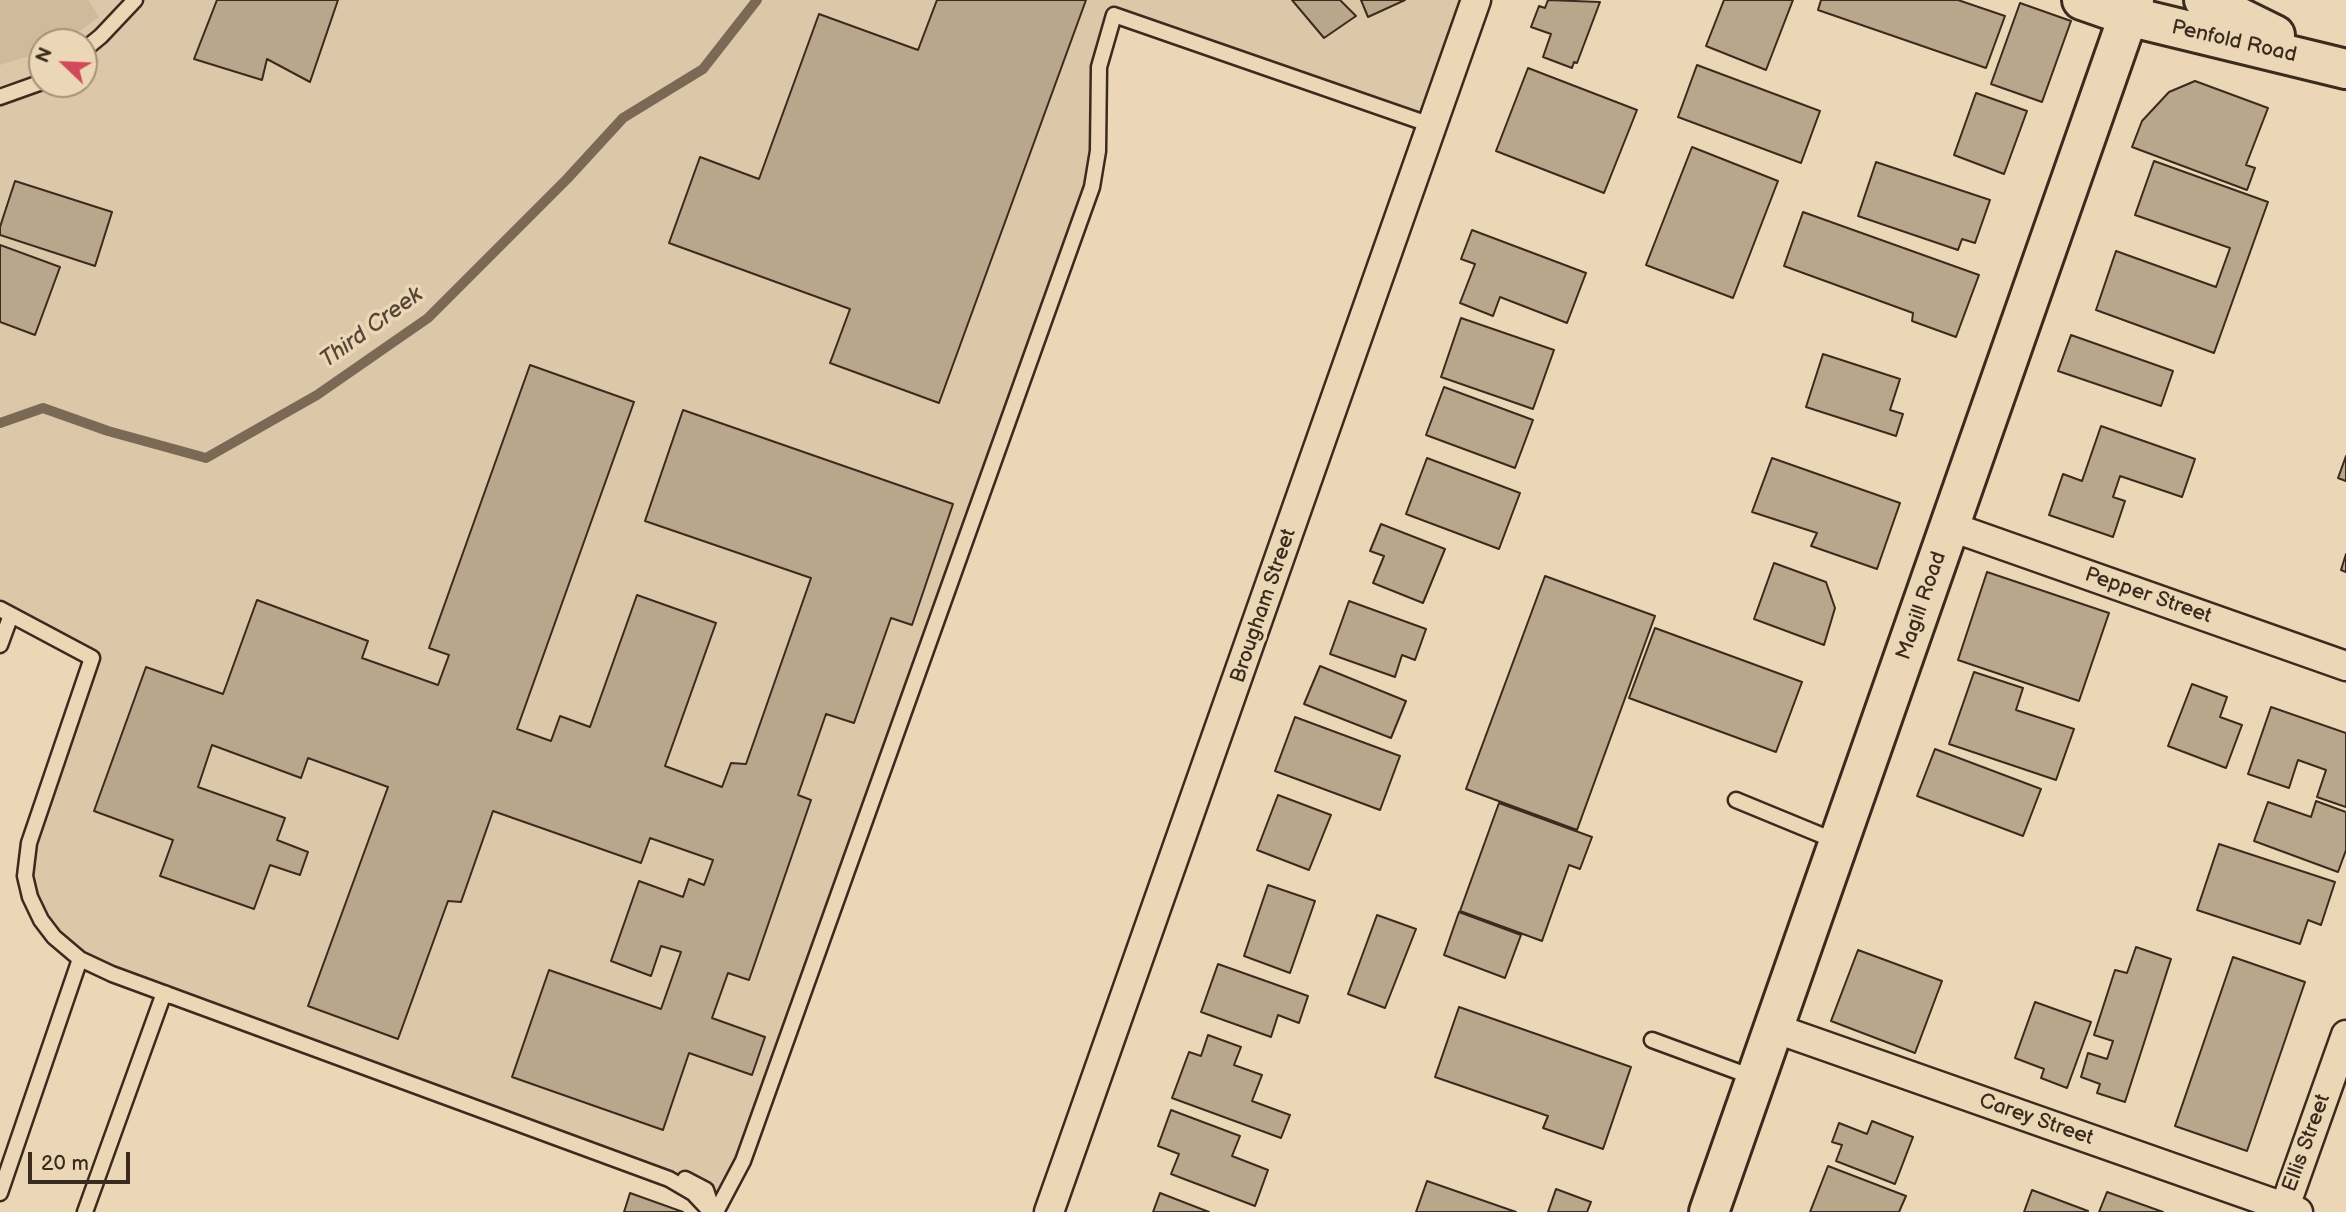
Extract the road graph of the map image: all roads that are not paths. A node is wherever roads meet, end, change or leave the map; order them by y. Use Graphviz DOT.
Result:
graph roads {
  1 [pos="135,0"];
  2 [pos="1476,0"];
  3 [pos="2082,0"];
  4 [pos="2204,0"];
  5 [pos="2131,8"];
  6 [pos="98,39"];
  7 [pos="2343,68"];
  8 [pos="28,87"];
  9 [pos="0,97"];
  10 [pos="1431,125"];
  11 [pos="1949,526"];
  12 [pos="5,612"];
  13 [pos="0,645"];
  14 [pos="2346,666"];
  15 [pos="1736,800"];
  16 [pos="1839,842"];
  17 [pos="80,959"];
  18 [pos="164,993"];
  19 [pos="1774,1028"];
  20 [pos="2346,1035"];
  21 [pos="1652,1040"];
  22 [pos="1756,1079"];
  23 [pos="0,1194"];
  24 [pos="2288,1210"];
  25 [pos="85,1212"];
  26 [pos="713,1212"];
  27 [pos="1049,1212"];
  28 [pos="1709,1212"];
  1 -- 6 [label="lane"];
  2 -- 10 [label="street, Brougham Street"];
  3 -- 5 [label="main road, Penfold Road"];
  4 -- 7 [label="main road, Penfold Road"];
  5 -- 7 [label="main road, Penfold Road"];
  5 -- 11 [label="main road, Magill Road"];
  8 -- 9 [label="lane"];
  10 -- 26 [label="lane"];
  10 -- 27 [label="street, Brougham Street"];
  11 -- 14 [label="street, Pepper Street"];
  11 -- 16 [label="main road, Magill Road"];
  12 -- 13 [label="lane"];
  12 -- 17 [label="lane"];
  15 -- 16 [label="lane"];
  16 -- 19 [label="main road, Magill Road"];
  17 -- 18 [label="lane"];
  17 -- 23 [label="lane"];
  18 -- 25 [label="lane"];
  18 -- 26 [label="lane"];
  19 -- 22 [label="main road, Magill Road"];
  19 -- 24 [label="street, Carey Street"];
  20 -- 24 [label="street, Ellis Street"];
  21 -- 22 [label="lane"];
  22 -- 28 [label="main road, Magill Road"];
}
